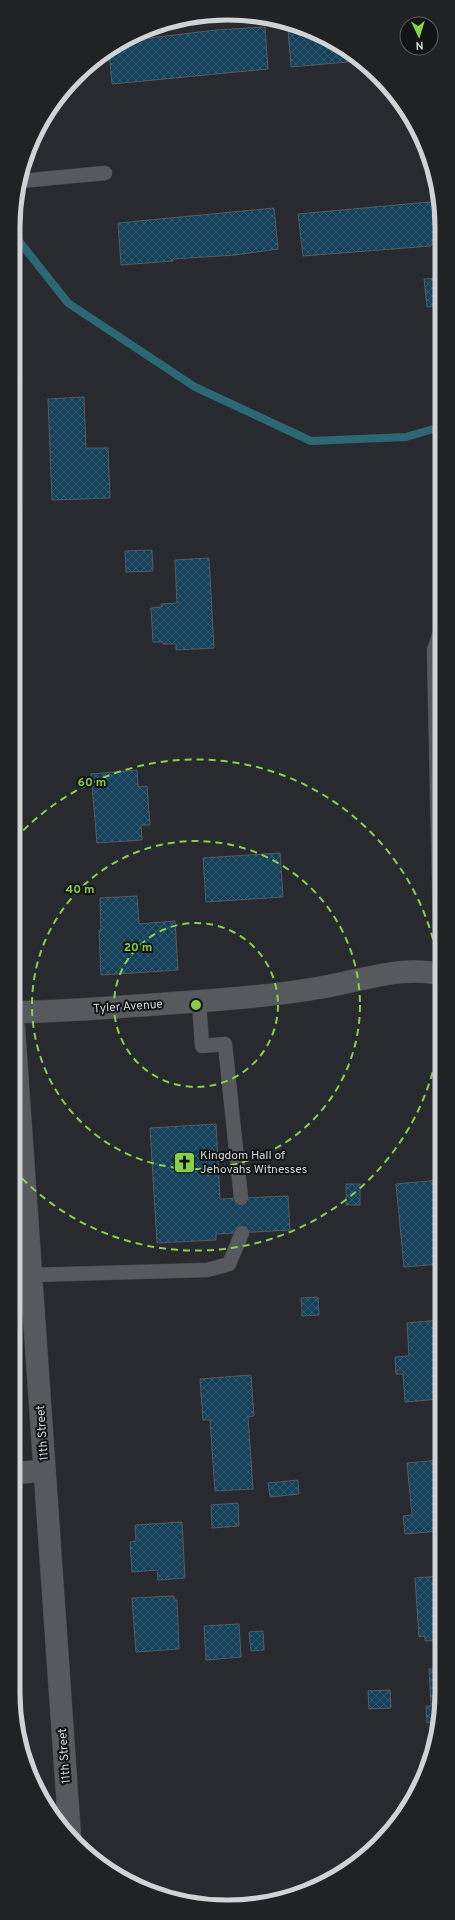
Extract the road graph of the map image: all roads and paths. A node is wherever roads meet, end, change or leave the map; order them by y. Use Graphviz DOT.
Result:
graph roads {
  1 [pos="105,173"];
  2 [pos="25,181"];
  3 [pos="435,647"];
  4 [pos="435,696"];
  5 [pos="435,973"];
  6 [pos="199,1001"];
  7 [pos="20,1012"];
  8 [pos="20,1115"];
  9 [pos="241,1198"];
  10 [pos="242,1233"];
  11 [pos="31,1275"];
  12 [pos="44,1471"];
  13 [pos="20,1473"];
  14 [pos="69,1827"];
  1 -- 2 [label="lane"];
  3 -- 4 [label="lane"];
  5 -- 6 [label="street, Tyler Avenue"];
  6 -- 7 [label="street, Tyler Avenue"];
  6 -- 9 [label="lane"];
  8 -- 11 [label="street, 11th Street"];
  10 -- 11 [label="lane"];
  11 -- 12 [label="street, 11th Street"];
  12 -- 13 [label="street"];
  12 -- 14 [label="street, 11th Street"];
}
